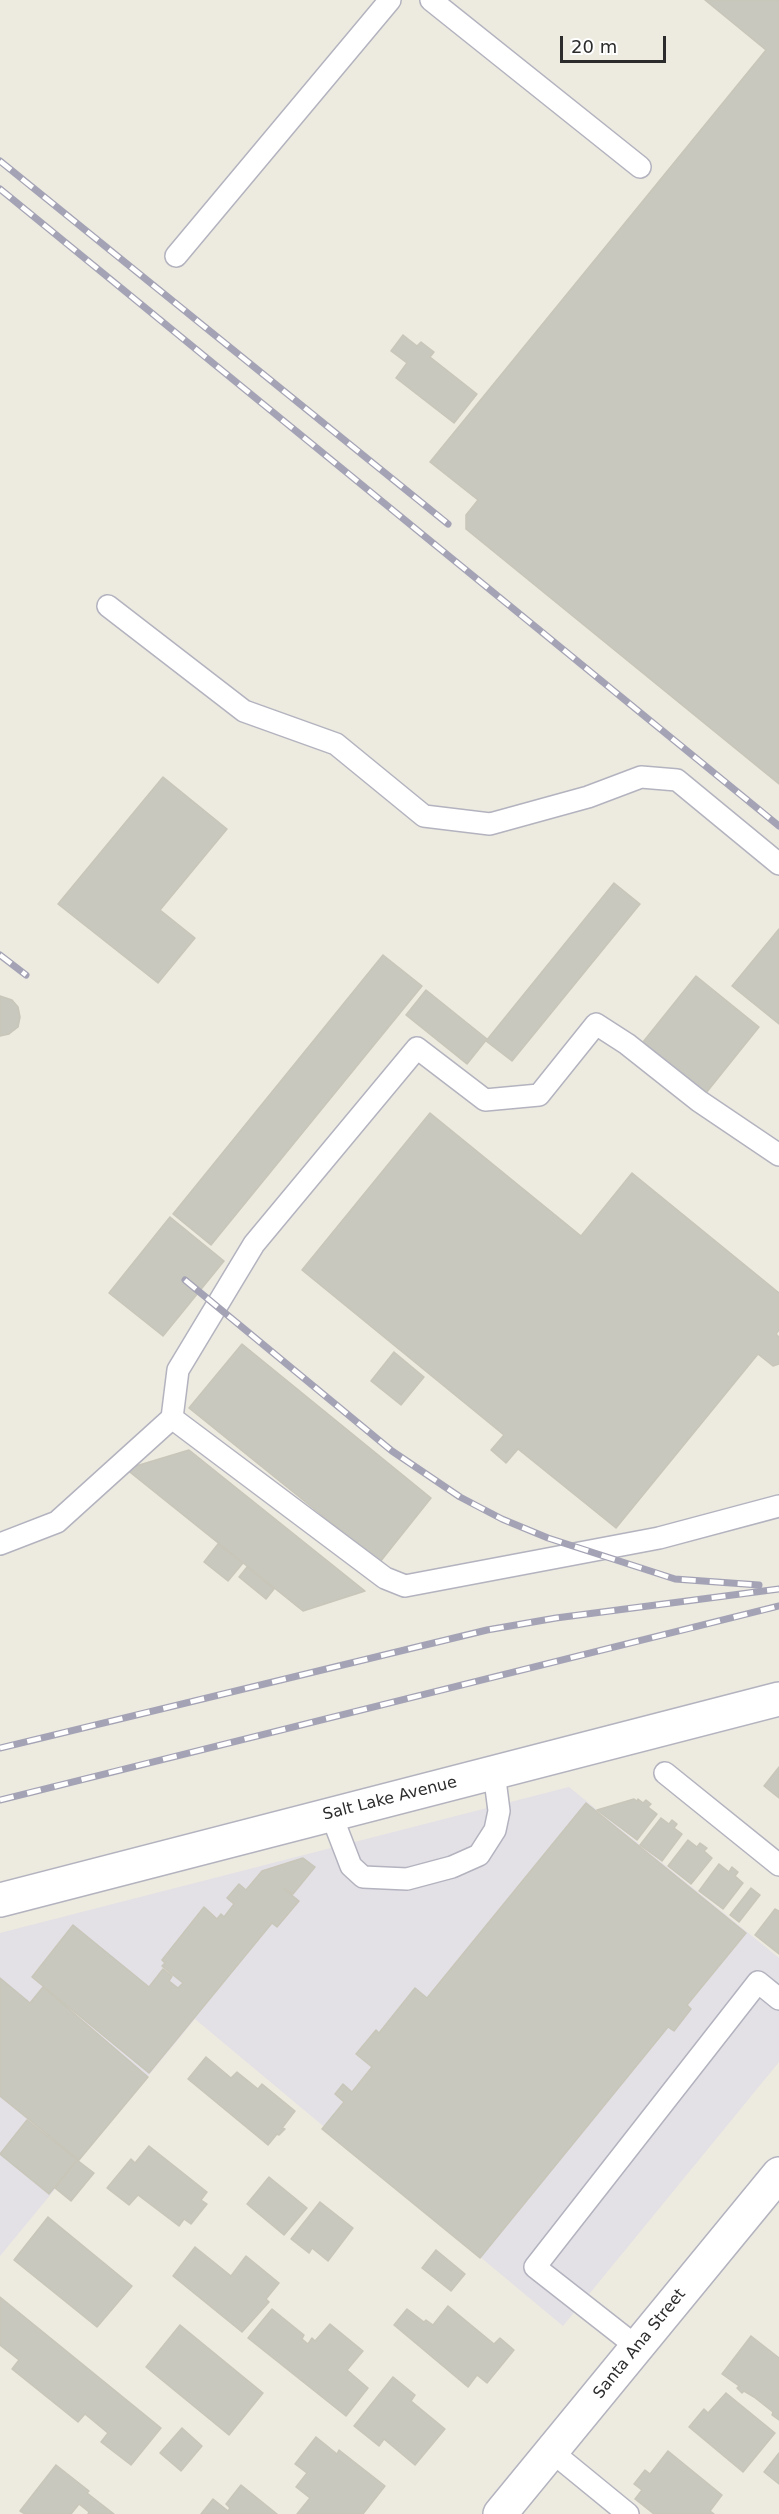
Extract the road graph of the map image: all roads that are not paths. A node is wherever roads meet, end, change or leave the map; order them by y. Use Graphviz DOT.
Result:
graph roads {
  1 [pos="390,0"];
  2 [pos="431,0"];
  3 [pos="640,167"];
  4 [pos="176,256"];
  5 [pos="108,606"];
  6 [pos="779,864"];
  7 [pos="779,1155"];
  8 [pos="172,1418"];
  9 [pos="779,1506"];
  10 [pos="0,1544"];
  11 [pos="779,1698"];
  12 [pos="494,1772"];
  13 [pos="665,1773"];
  14 [pos="331,1814"];
  15 [pos="779,1865"];
  16 [pos="0,1900"];
  17 [pos="779,1999"];
  18 [pos="779,2174"];
  19 [pos="637,2347"];
  20 [pos="551,2451"];
  21 [pos="500,2514"];
  22 [pos="628,2514"];
  1 -- 4 [label="lane"];
  2 -- 3 [label="lane"];
  5 -- 6 [label="lane"];
  7 -- 8 [label="lane"];
  8 -- 9 [label="lane"];
  8 -- 10 [label="lane"];
  11 -- 12 [label="street, Salt Lake Avenue"];
  12 -- 14 [label="street, Salt Lake Avenue"];
  12 -- 14 [label="lane"];
  13 -- 15 [label="lane"];
  14 -- 16 [label="street, Salt Lake Avenue"];
  17 -- 19 [label="lane"];
  18 -- 19 [label="street, Santa Ana Street"];
  19 -- 20 [label="street, Santa Ana Street"];
  20 -- 21 [label="street, Santa Ana Street"];
  20 -- 22 [label="lane"];
}
